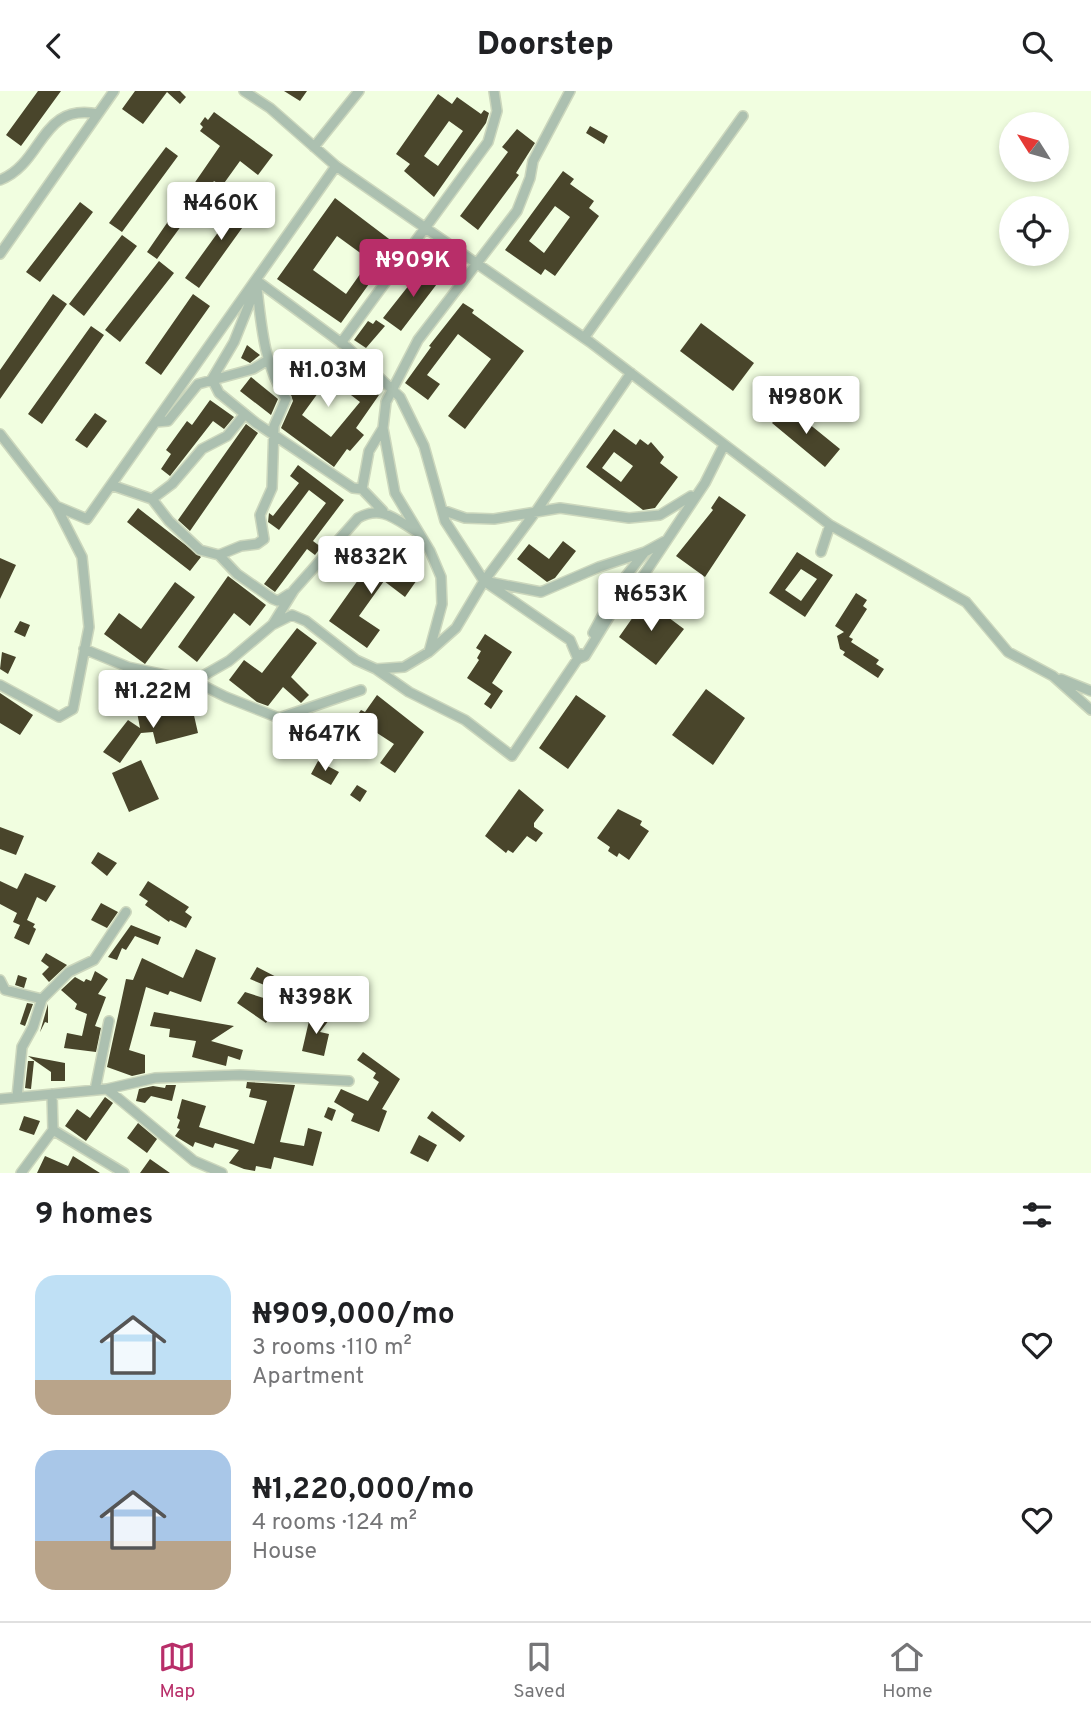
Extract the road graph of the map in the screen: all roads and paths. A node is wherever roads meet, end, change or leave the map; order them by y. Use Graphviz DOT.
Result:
graph roads {
  1 [pos="114,91"];
  2 [pos="244,91"];
  3 [pos="359,91"];
  4 [pos="494,91"];
  5 [pos="570,91"];
  6 [pos="98,114"];
  7 [pos="743,116"];
  8 [pos="314,147"];
  9 [pos="336,166"];
  10 [pos="0,180"];
  11 [pos="425,228"];
  12 [pos="0,254"];
  13 [pos="477,264"];
  14 [pos="256,280"];
  15 [pos="584,338"];
  16 [pos="341,343"];
  17 [pos="268,360"];
  18 [pos="631,373"];
  19 [pos="212,379"];
  20 [pos="391,388"];
  21 [pos="246,414"];
  22 [pos="156,422"];
  23 [pos="383,428"];
  24 [pos="0,434"];
  25 [pos="274,435"];
  26 [pos="724,445"];
  27 [pos="705,483"];
  28 [pos="111,485"];
  29 [pos="362,489"];
  30 [pos="152,499"];
  31 [pos="57,506"];
  32 [pos="442,510"];
  33 [pos="537,510"];
  34 [pos="383,511"];
  35 [pos="830,525"];
  36 [pos="419,534"];
  37 [pos="667,540"];
  38 [pos="645,552"];
  39 [pos="821,552"];
  40 [pos="219,555"];
  41 [pos="484,581"];
  42 [pos="294,590"];
  43 [pos="272,625"];
  44 [pos="84,649"];
  45 [pos="429,652"];
  46 [pos="578,659"];
  47 [pos="376,669"];
  48 [pos="1053,676"];
  49 [pos="194,681"];
  50 [pos="0,685"];
  51 [pos="361,690"];
  52 [pos="1091,691"];
  53 [pos="1091,710"];
  54 [pos="126,912"];
  55 [pos="0,980"];
  56 [pos="2,991"];
  57 [pos="42,999"];
  58 [pos="109,1021"];
  59 [pos="349,1081"];
  60 [pos="107,1089"];
  61 [pos="95,1090"];
  62 [pos="52,1094"];
  63 [pos="17,1097"];
  64 [pos="0,1099"];
  65 [pos="52,1130"];
  66 [pos="20,1173"];
  67 [pos="124,1173"];
  68 [pos="222,1173"];
  1 -- 6 [label="street"];
  2 -- 8 [label="street"];
  3 -- 8 [label="street"];
  4 -- 11 [label="street"];
  5 -- 13 [label="street"];
  6 -- 10 [label="street"];
  6 -- 12 [label="street"];
  7 -- 15 [label="street"];
  8 -- 9 [label="street"];
  9 -- 11 [label="street"];
  9 -- 14 [label="street"];
  11 -- 13 [label="street"];
  11 -- 16 [label="street"];
  13 -- 15 [label="street"];
  13 -- 20 [label="street"];
  14 -- 16 [label="street"];
  14 -- 17 [label="street"];
  14 -- 19 [label="street"];
  14 -- 22 [label="street"];
  15 -- 18 [label="street"];
  16 -- 20 [label="street"];
  17 -- 19 [label="street"];
  17 -- 25 [label="street"];
  18 -- 26 [label="street"];
  18 -- 33 [label="street"];
  19 -- 21 [label="street"];
  19 -- 22 [label="street"];
  20 -- 23 [label="street"];
  20 -- 32 [label="street"];
  21 -- 25 [label="street"];
  21 -- 30 [label="street"];
  22 -- 28 [label="street"];
  23 -- 29 [label="street"];
  23 -- 36 [label="street"];
  24 -- 31 [label="street"];
  25 -- 29 [label="street"];
  25 -- 40 [label="street"];
  26 -- 27 [label="street"];
  26 -- 35 [label="street"];
  27 -- 33 [label="street"];
  27 -- 37 [label="street"];
  28 -- 30 [label="street"];
  28 -- 31 [label="street"];
  29 -- 34 [label="street"];
  30 -- 40 [label="street"];
  31 -- 44 [label="street"];
  32 -- 33 [label="street"];
  32 -- 41 [label="street"];
  33 -- 41 [label="street"];
  34 -- 36 [label="street"];
  34 -- 42 [label="street"];
  35 -- 39 [label="street"];
  35 -- 48 [label="street"];
  36 -- 45 [label="street"];
  37 -- 38 [label="street"];
  37 -- 46 [label="street"];
  38 -- 41 [label="street"];
  38 -- 46 [label="street"];
  40 -- 42 [label="street"];
  41 -- 45 [label="street"];
  41 -- 46 [label="street"];
  42 -- 43 [label="street"];
  43 -- 47 [label="street"];
  43 -- 49 [label="street"];
  44 -- 49 [label="street"];
  44 -- 50 [label="street"];
  45 -- 47 [label="street"];
  46 -- 47 [label="street"];
  48 -- 52 [label="street"];
  48 -- 53 [label="street"];
  49 -- 51 [label="street"];
  54 -- 57 [label="street"];
  55 -- 56 [label="street"];
  56 -- 57 [label="street"];
  57 -- 63 [label="street"];
  58 -- 61 [label="street"];
  59 -- 60 [label="street"];
  60 -- 61 [label="street"];
  60 -- 68 [label="street"];
  61 -- 62 [label="street"];
  62 -- 63 [label="street"];
  62 -- 65 [label="street"];
  63 -- 64 [label="street"];
  65 -- 66 [label="street"];
  65 -- 67 [label="street"];
}
